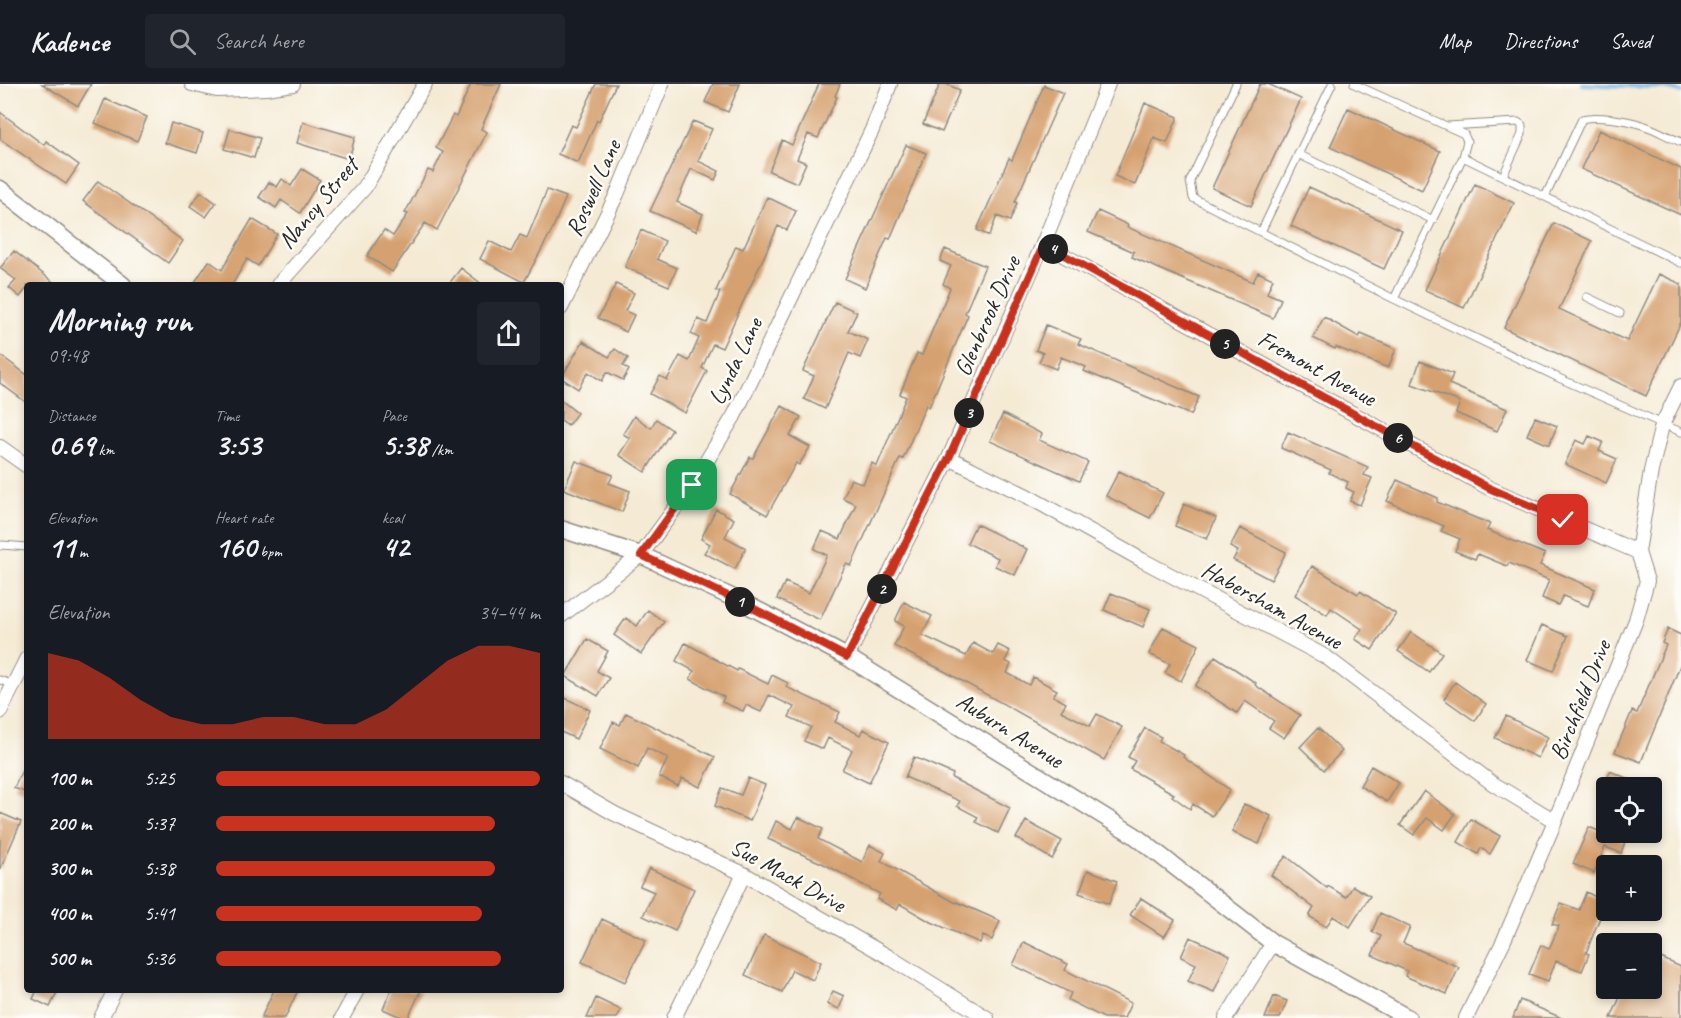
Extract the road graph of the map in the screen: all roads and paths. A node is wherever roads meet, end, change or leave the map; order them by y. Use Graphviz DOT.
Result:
graph roads {
  1 [pos="192,84"];
  2 [pos="293,84"];
  3 [pos="425,84"];
  4 [pos="662,84"];
  5 [pos="890,84"];
  6 [pos="1108,84"];
  7 [pos="1236,84"];
  8 [pos="1332,84"];
  9 [pos="1354,84"];
  10 [pos="1445,126"];
  11 [pos="1681,142"];
  12 [pos="1298,154"];
  13 [pos="1463,157"];
  14 [pos="1503,176"];
  15 [pos="0,189"];
  16 [pos="1545,196"];
  17 [pos="1433,220"];
  18 [pos="1260,232"];
  19 [pos="1044,244"];
  20 [pos="1681,263"];
  21 [pos="119,282"];
  22 [pos="281,282"];
  23 [pos="1587,297"];
  24 [pos="1394,299"];
  25 [pos="564,302"];
  26 [pos="1620,314"];
  27 [pos="1681,386"];
  28 [pos="1662,425"];
  29 [pos="1681,432"];
  30 [pos="0,447"];
  31 [pos="949,458"];
  32 [pos="24,464"];
  33 [pos="564,530"];
  34 [pos="0,546"];
  35 [pos="24,547"];
  36 [pos="1638,552"];
  37 [pos="641,555"];
  38 [pos="564,614"];
  39 [pos="847,657"];
  40 [pos="24,662"];
  41 [pos="7,683"];
  42 [pos="0,712"];
  43 [pos="564,785"];
  44 [pos="1555,821"];
  45 [pos="744,874"];
  46 [pos="1273,943"];
  47 [pos="114,993"];
  48 [pos="355,993"];
  49 [pos="101,1018"];
  50 [pos="342,1018"];
  51 [pos="674,1018"];
  52 [pos="987,1018"];
  53 [pos="1226,1018"];
  54 [pos="1408,1018"];
  55 [pos="1466,1018"];
  1 -- 2 [label="street"];
  3 -- 22 [label="street, Nancy Street"];
  4 -- 25 [label="street, Roswell Lane"];
  5 -- 37 [label="street, Lynda Lane"];
  6 -- 19 [label="street, Glenbrook Drive"];
  7 -- 18 [label="lane"];
  8 -- 12 [label="lane"];
  9 -- 10 [label="lane"];
  10 -- 13 [label="lane"];
  10 -- 14 [label="lane"];
  11 -- 16 [label="lane"];
  12 -- 17 [label="lane"];
  12 -- 18 [label="lane"];
  13 -- 14 [label="lane"];
  13 -- 17 [label="lane"];
  14 -- 16 [label="lane"];
  15 -- 21 [label="street"];
  16 -- 20 [label="lane"];
  17 -- 24 [label="lane"];
  18 -- 24 [label="lane"];
  19 -- 31 [label="street, Glenbrook Drive"];
  19 -- 36 [label="street, Fremont Avenue"];
  23 -- 26 [label="lane"];
  24 -- 28 [label="lane"];
  27 -- 28 [label="street, Birchfield Drive"];
  28 -- 29 [label="lane"];
  28 -- 36 [label="street, Birchfield Drive"];
  30 -- 32 [label="street"];
  31 -- 39 [label="street, Glenbrook Drive"];
  31 -- 44 [label="street, Habersham Avenue"];
  33 -- 37 [label="street, Auburn Avenue"];
  34 -- 35 [label="lane"];
  36 -- 44 [label="street, Birchfield Drive"];
  37 -- 38 [label="street, Lynda Lane"];
  37 -- 39 [label="street, Auburn Avenue"];
  39 -- 46 [label="street, Auburn Avenue"];
  40 -- 41 [label="street"];
  41 -- 42 [label="street"];
  43 -- 45 [label="street, Sue Mack Drive"];
  44 -- 55 [label="street, Birchfield Drive"];
  45 -- 51 [label="street"];
  45 -- 52 [label="street, Sue Mack Drive"];
  46 -- 53 [label="street"];
  46 -- 54 [label="street, Auburn Avenue"];
  47 -- 49 [label="street"];
  48 -- 50 [label="street"];
}
